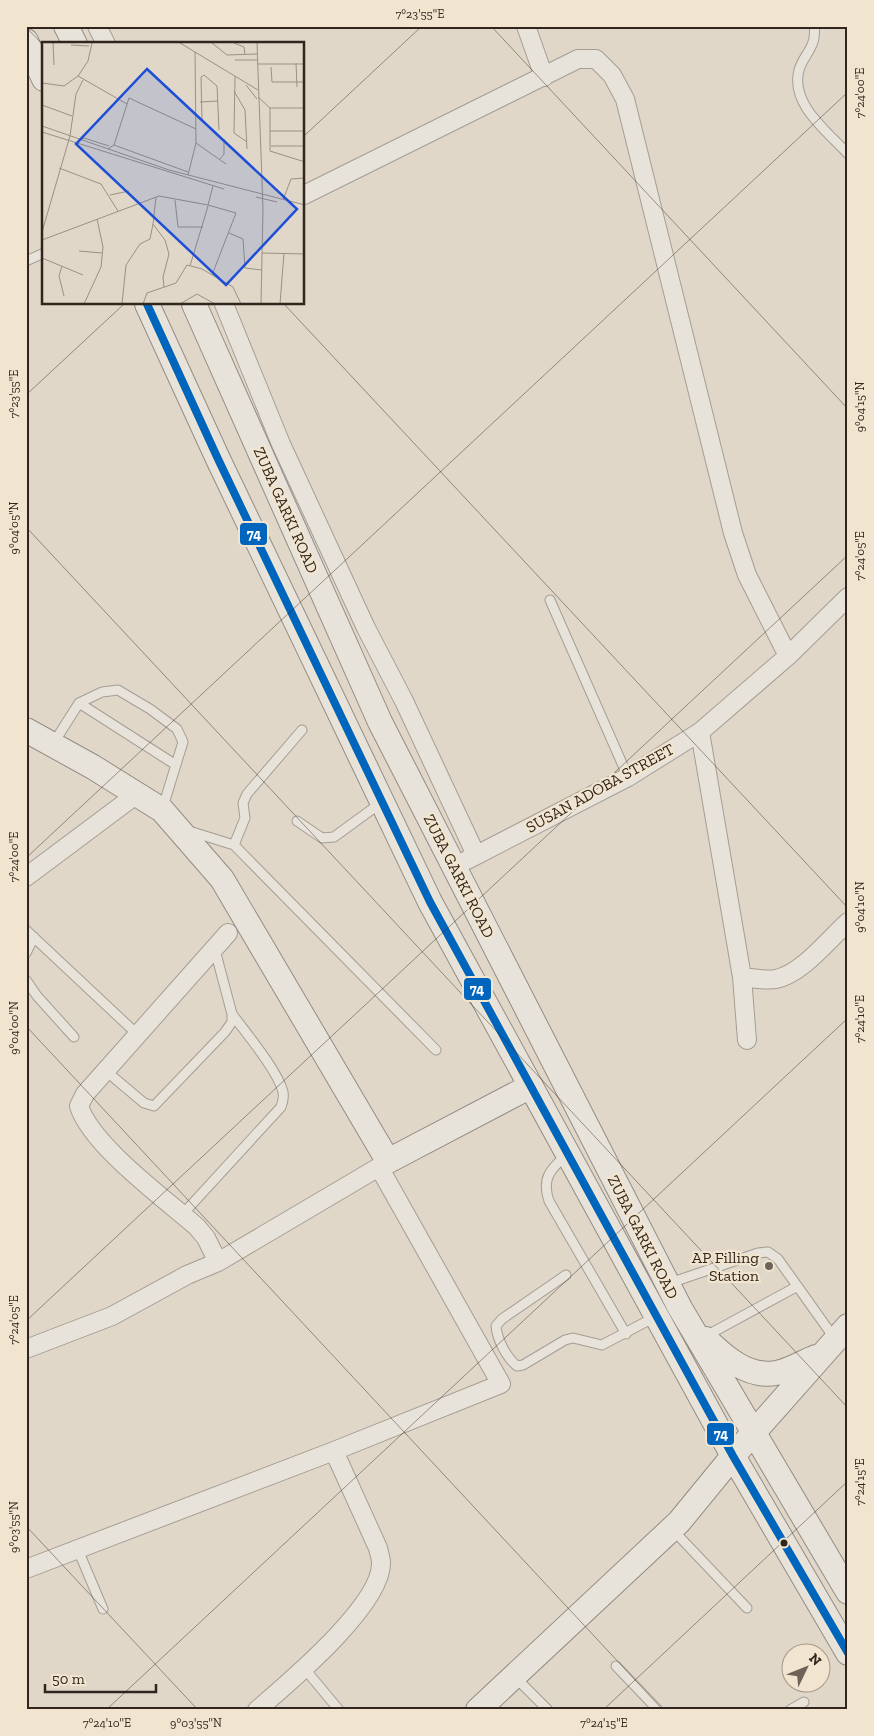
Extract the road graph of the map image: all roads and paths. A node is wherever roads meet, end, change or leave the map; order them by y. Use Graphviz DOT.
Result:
graph roads {
  1 [pos="66,26"];
  2 [pos="97,26"];
  3 [pos="526,26"];
  4 [pos="815,26"];
  5 [pos="26,41"];
  6 [pos="74,42"];
  7 [pos="105,42"];
  8 [pos="42,75"];
  9 [pos="544,77"];
  10 [pos="848,154"];
  11 [pos="305,194"];
  12 [pos="42,254"];
  13 [pos="26,261"];
  14 [pos="147,305"];
  15 [pos="194,305"];
  16 [pos="224,305"];
  17 [pos="848,597"];
  18 [pos="550,600"];
  19 [pos="788,656"];
  20 [pos="79,702"];
  21 [pos="26,730"];
  22 [pos="302,730"];
  23 [pos="700,732"];
  24 [pos="53,745"];
  25 [pos="176,765"];
  26 [pos="628,777"];
  27 [pos="137,794"];
  28 [pos="382,802"];
  29 [pos="170,819"];
  30 [pos="297,822"];
  31 [pos="234,845"];
  32 [pos="476,855"];
  33 [pos="454,866"];
  34 [pos="26,877"];
  35 [pos="848,922"];
  36 [pos="26,930"];
  37 [pos="228,933"];
  38 [pos="34,937"];
  39 [pos="215,950"];
  40 [pos="26,953"];
  41 [pos="742,977"];
  42 [pos="26,980"];
  43 [pos="232,1014"];
  44 [pos="138,1035"];
  45 [pos="74,1037"];
  46 [pos="748,1040"];
  47 [pos="436,1050"];
  48 [pos="106,1071"];
  49 [pos="531,1086"];
  50 [pos="568,1153"];
  51 [pos="384,1164"];
  52 [pos="182,1214"];
  53 [pos="218,1262"];
  54 [pos="566,1275"];
  55 [pos="667,1284"];
  56 [pos="796,1287"];
  57 [pos="669,1312"];
  58 [pos="626,1334"];
  59 [pos="704,1337"];
  60 [pos="834,1340"];
  61 [pos="26,1349"];
  62 [pos="755,1434"];
  63 [pos="334,1451"];
  64 [pos="733,1456"];
  65 [pos="672,1529"];
  66 [pos="78,1550"];
  67 [pos="26,1569"];
  68 [pos="848,1592"];
  69 [pos="747,1608"];
  70 [pos="103,1609"];
  71 [pos="848,1653"];
  72 [pos="616,1666"];
  73 [pos="304,1668"];
  74 [pos="515,1676"];
  75 [pos="804,1702"];
  76 [pos="257,1710"];
  77 [pos="339,1710"];
  78 [pos="478,1710"];
  79 [pos="548,1710"];
  80 [pos="658,1710"];
  81 [pos="790,1710"];
  1 -- 6 [label="main road"];
  2 -- 7 [label="street"];
  3 -- 9 [label="street"];
  4 -- 10 [label="lane"];
  5 -- 8 [label="main road"];
  9 -- 11 [label="street"];
  9 -- 19 [label="street"];
  12 -- 13 [label="lane"];
  14 -- 28 [label="main road, ZUBA GARKI ROAD"];
  15 -- 33 [label="main road, ZUBA GARKI ROAD"];
  16 -- 32 [label="street"];
  17 -- 19 [label="street, SUSAN ADOBA STREET"];
  18 -- 26 [label="lane"];
  19 -- 23 [label="street, SUSAN ADOBA STREET"];
  20 -- 24 [label="lane"];
  20 -- 25 [label="lane"];
  20 -- 25 [label="lane"];
  21 -- 24 [label="main road"];
  22 -- 31 [label="lane"];
  23 -- 26 [label="street, SUSAN ADOBA STREET"];
  23 -- 41 [label="street"];
  24 -- 27 [label="main road"];
  25 -- 29 [label="lane"];
  26 -- 32 [label="street, SUSAN ADOBA STREET"];
  27 -- 29 [label="main road"];
  27 -- 34 [label="street"];
  28 -- 30 [label="lane"];
  28 -- 49 [label="main road, ZUBA GARKI ROAD"];
  29 -- 31 [label="lane"];
  29 -- 51 [label="main road"];
  31 -- 47 [label="lane"];
  32 -- 33 [label="street, SUSAN ADOBA STREET"];
  33 -- 55 [label="main road, ZUBA GARKI ROAD"];
  35 -- 41 [label="street"];
  36 -- 38 [label="lane"];
  37 -- 39 [label="street"];
  38 -- 40 [label="lane"];
  38 -- 44 [label="lane"];
  39 -- 43 [label="lane"];
  39 -- 44 [label="street"];
  41 -- 46 [label="street"];
  42 -- 45 [label="lane"];
  43 -- 48 [label="lane"];
  43 -- 52 [label="lane"];
  44 -- 48 [label="street"];
  48 -- 52 [label="street"];
  49 -- 50 [label="main road, ZUBA GARKI ROAD"];
  49 -- 51 [label="main road"];
  50 -- 57 [label="main road, ZUBA GARKI ROAD"];
  50 -- 58 [label="lane"];
  51 -- 53 [label="street"];
  51 -- 63 [label="street"];
  52 -- 53 [label="street"];
  53 -- 61 [label="street"];
  54 -- 58 [label="lane"];
  55 -- 56 [label="lane"];
  55 -- 57 [label="main road, ZUBA GARKI ROAD"];
  56 -- 59 [label="lane"];
  56 -- 60 [label="lane"];
  57 -- 58 [label="lane"];
  57 -- 59 [label="main road"];
  57 -- 62 [label="main road, ZUBA GARKI ROAD"];
  57 -- 64 [label="main road, ZUBA GARKI ROAD"];
  59 -- 60 [label="main road"];
  60 -- 62 [label="main road"];
  62 -- 64 [label="main road"];
  62 -- 68 [label="main road, ZUBA GARKI ROAD"];
  63 -- 66 [label="street"];
  63 -- 73 [label="street"];
  64 -- 65 [label="main road"];
  64 -- 71 [label="main road, ZUBA GARKI ROAD"];
  65 -- 69 [label="lane"];
  65 -- 74 [label="main road"];
  66 -- 67 [label="street"];
  66 -- 70 [label="lane"];
  72 -- 80 [label="lane"];
  73 -- 76 [label="street"];
  73 -- 77 [label="lane"];
  74 -- 78 [label="main road"];
  74 -- 79 [label="lane"];
  75 -- 81 [label="lane"];
}
